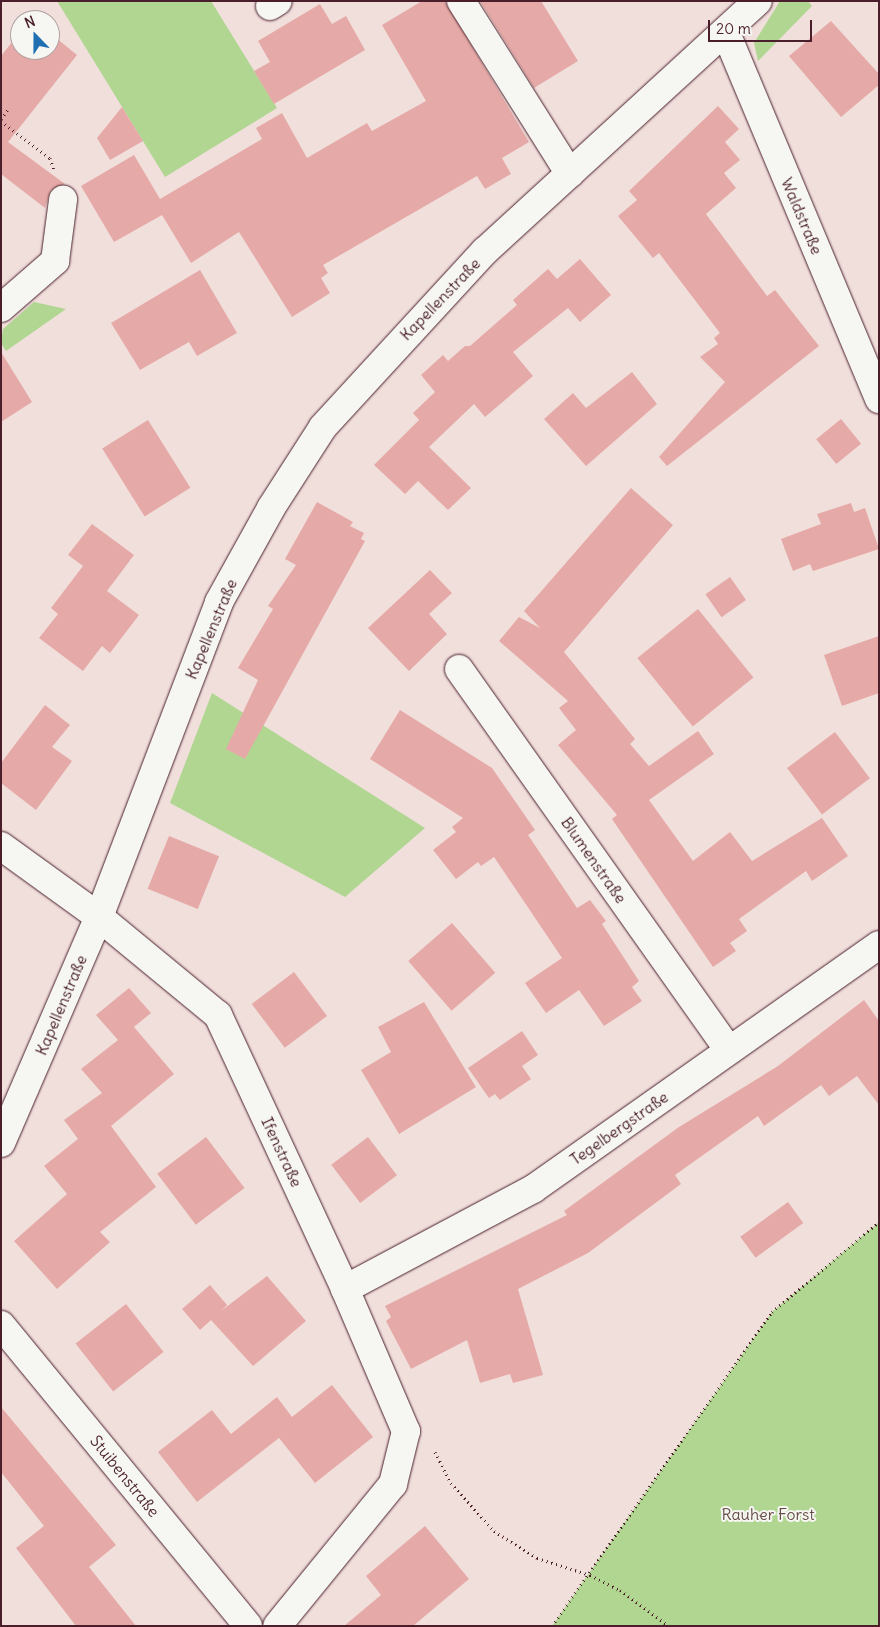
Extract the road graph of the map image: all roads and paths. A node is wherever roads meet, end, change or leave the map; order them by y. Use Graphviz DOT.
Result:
graph roads {
  1 [pos="461,1"];
  2 [pos="758,1"];
  3 [pos="726,33"];
  4 [pos="8,109"];
  5 [pos="1,120"];
  6 [pos="570,174"];
  7 [pos="63,200"];
  8 [pos="1,308"];
  9 [pos="879,399"];
  10 [pos="459,669"];
  11 [pos="1,846"];
  12 [pos="99,916"];
  13 [pos="879,945"];
  14 [pos="729,1050"];
  15 [pos="1,1143"];
  16 [pos="879,1222"];
  17 [pos="345,1289"];
  18 [pos="1,1325"];
  19 [pos="434,1449"];
  20 [pos="590,1575"];
  21 [pos="248,1626"];
  22 [pos="277,1626"];
  23 [pos="552,1626"];
  24 [pos="669,1626"];
  1 -- 6 [label="street"];
  2 -- 3 [label="street, Kapellenstraße"];
  3 -- 6 [label="street, Kapellenstraße"];
  3 -- 9 [label="street, Waldstraße"];
  4 -- 5 [label="path"];
  5 -- 7 [label="path"];
  6 -- 12 [label="street, Kapellenstraße"];
  7 -- 8 [label="street"];
  10 -- 14 [label="street, Blumenstraße"];
  11 -- 12 [label="street, Ifenstraße"];
  12 -- 15 [label="street, Kapellenstraße"];
  12 -- 17 [label="street, Ifenstraße"];
  13 -- 14 [label="street, Tegelbergstraße"];
  14 -- 17 [label="street, Tegelbergstraße"];
  16 -- 20 [label="path"];
  17 -- 22 [label="street, Ifenstraße"];
  18 -- 21 [label="street, Stuibenstraße"];
  19 -- 20 [label="path"];
  20 -- 23 [label="path"];
  20 -- 24 [label="path"];
}
